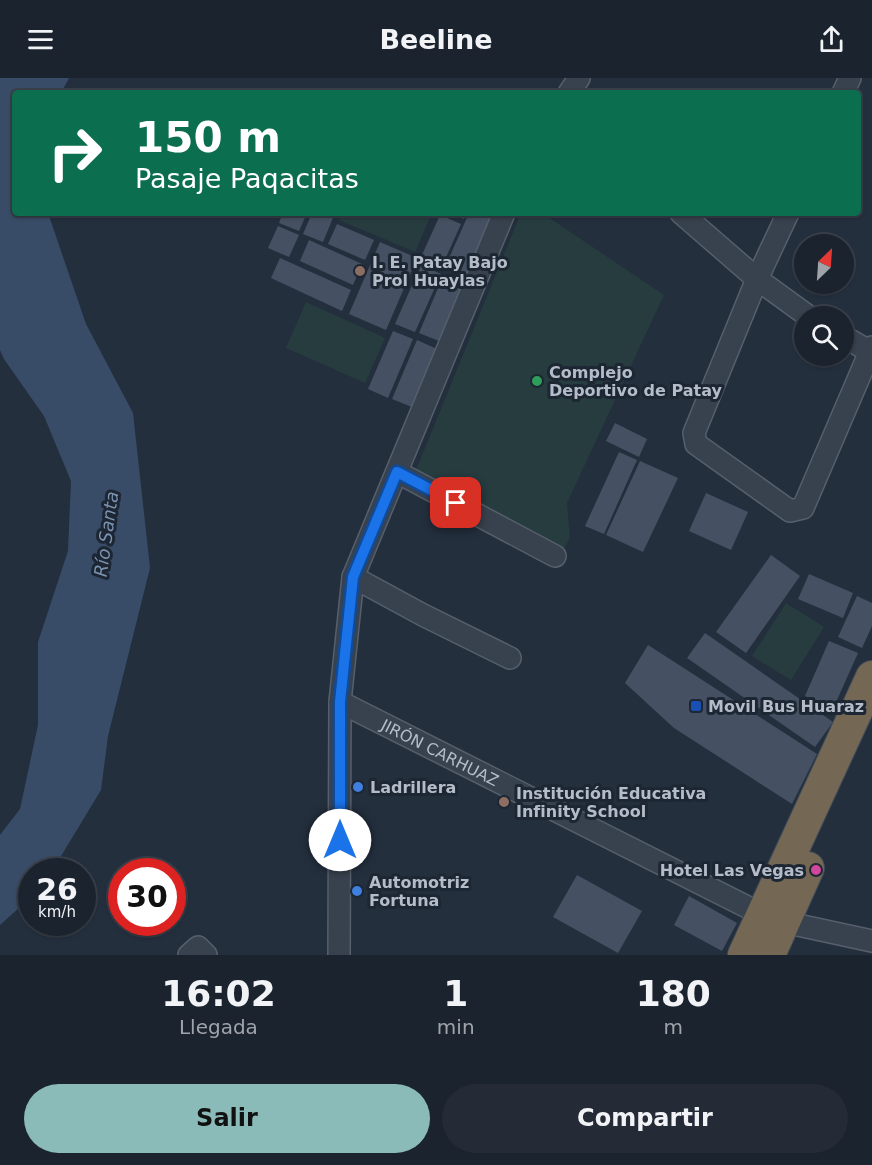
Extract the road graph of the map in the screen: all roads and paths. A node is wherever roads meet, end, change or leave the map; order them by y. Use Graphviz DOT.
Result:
graph roads {
  1 [pos="503,216"];
  2 [pos="684,216"];
  3 [pos="787,216"];
  4 [pos="757,279"];
  5 [pos="794,306"];
  6 [pos="854,342"];
  7 [pos="871,350"];
  8 [pos="397,472"];
  9 [pos="555,556"];
  10 [pos="353,577"];
  11 [pos="510,658"];
  12 [pos="872,677"];
  13 [pos="340,702"];
  14 [pos="872,726"];
  15 [pos="773,919"];
  16 [pos="872,941"];
  17 [pos="339,955"];
  18 [pos="744,955"];
  19 [pos="769,955"];
  1 -- 8 [label="street"];
  2 -- 4 [label="street"];
  3 -- 4 [label="street"];
  4 -- 5 [label="street"];
  4 -- 7 [label="street"];
  6 -- 7 [label="street"];
  8 -- 9 [label="street"];
  8 -- 10 [label="street"];
  10 -- 11 [label="street"];
  10 -- 13 [label="street"];
  12 -- 15 [label="highway"];
  13 -- 15 [label="street, JIRÓN CARHUAZ"];
  13 -- 17 [label="street"];
  14 -- 15 [label="highway"];
  15 -- 16 [label="street, JIRÓN CARHUAZ"];
  15 -- 18 [label="highway"];
  15 -- 19 [label="highway"];
}
